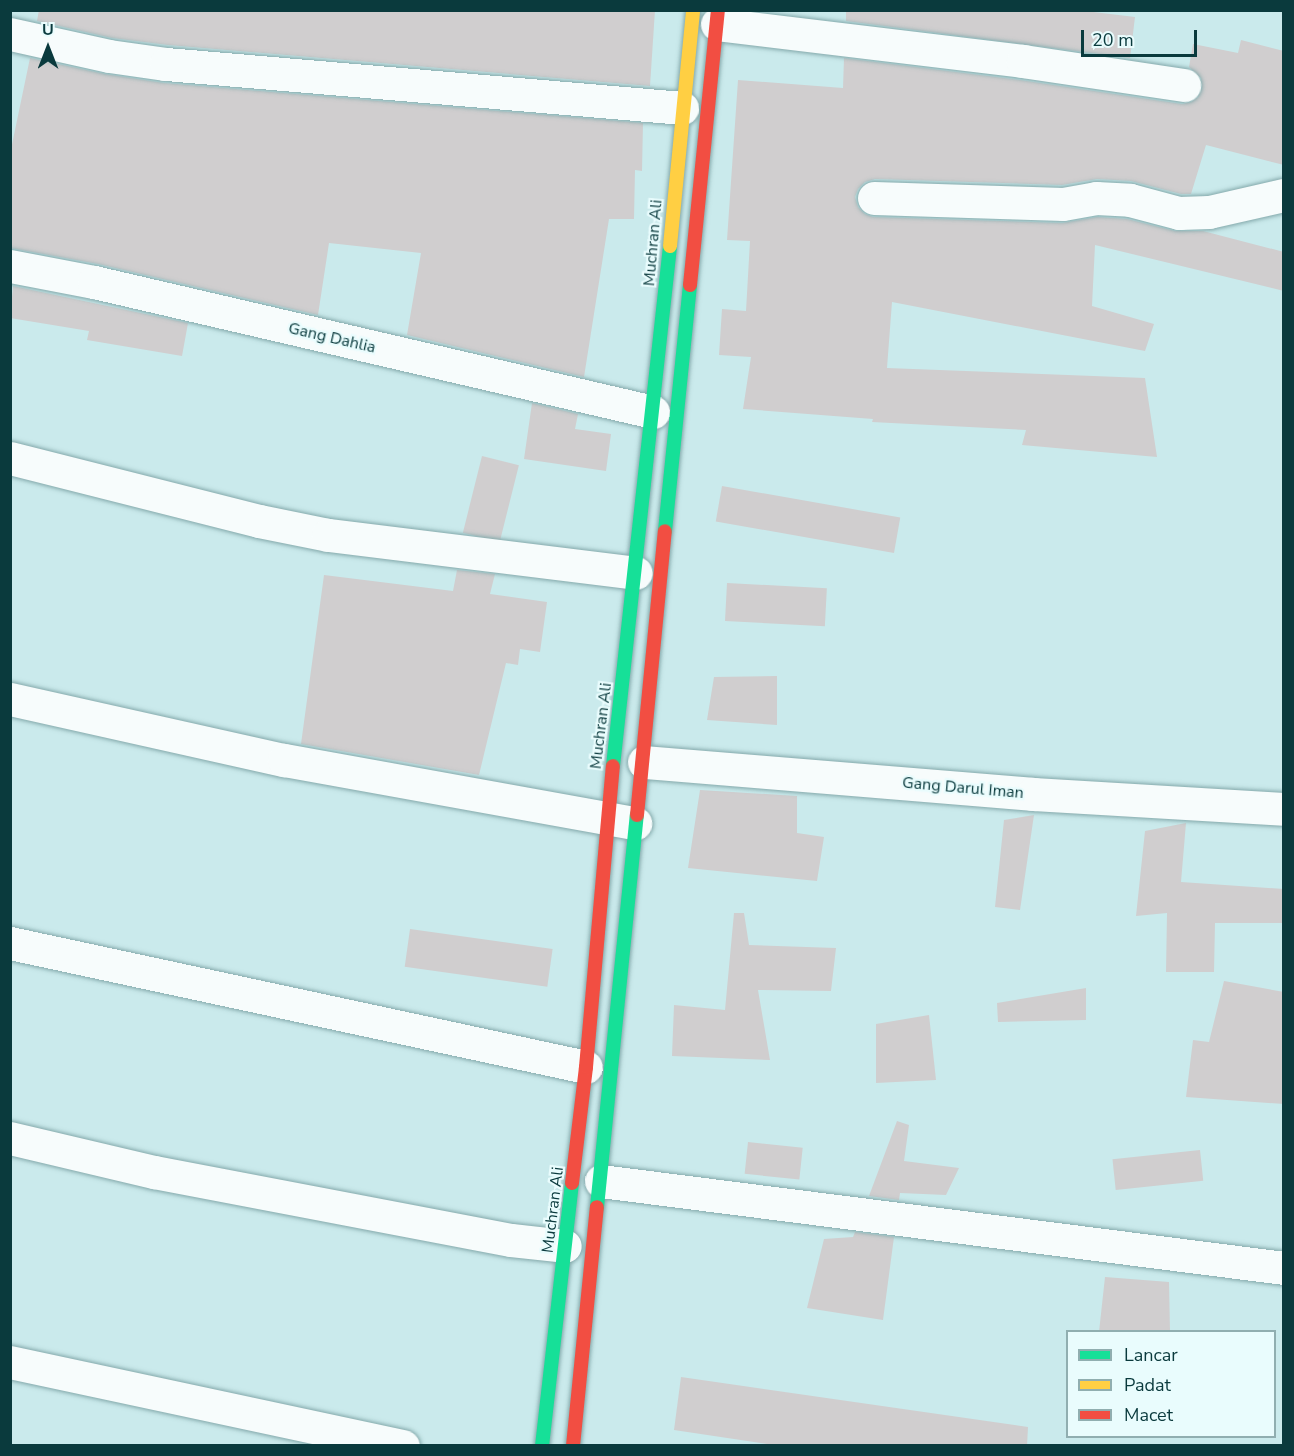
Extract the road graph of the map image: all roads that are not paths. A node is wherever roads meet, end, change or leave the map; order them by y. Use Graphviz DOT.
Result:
graph roads {
  1 [pos="709,15"];
  2 [pos="10,34"];
  3 [pos="1184,85"];
  4 [pos="682,108"];
  5 [pos="1284,195"];
  6 [pos="874,198"];
  7 [pos="10,266"];
  8 [pos="653,412"];
  9 [pos="10,458"];
  10 [pos="636,573"];
  11 [pos="10,699"];
  12 [pos="644,762"];
  13 [pos="1284,809"];
  14 [pos="622,820"];
  15 [pos="10,944"];
  16 [pos="586,1067"];
  17 [pos="10,1138"];
  18 [pos="601,1181"];
  19 [pos="565,1245"];
  20 [pos="1284,1268"];
  21 [pos="10,1362"];
  22 [pos="403,1446"];
  23 [pos="542,1446"];
  24 [pos="573,1446"];
  1 -- 3 [label="street"];
  1 -- 4 [label="street, Muchran Ali"];
  1 -- 12 [label="street, Muchran Ali"];
  2 -- 4 [label="street"];
  4 -- 8 [label="street, Muchran Ali"];
  5 -- 6 [label="street"];
  7 -- 8 [label="street, Gang Dahlia"];
  8 -- 10 [label="street, Muchran Ali"];
  9 -- 10 [label="street"];
  10 -- 14 [label="street, Muchran Ali"];
  11 -- 14 [label="street"];
  12 -- 13 [label="street, Gang Darul Iman"];
  12 -- 14 [label="street, Muchran Ali"];
  14 -- 16 [label="street, Muchran Ali"];
  14 -- 18 [label="street, Muchran Ali"];
  15 -- 16 [label="street"];
  16 -- 19 [label="street, Muchran Ali"];
  17 -- 19 [label="street"];
  18 -- 20 [label="street"];
  18 -- 24 [label="street, Muchran Ali"];
  19 -- 23 [label="street, Muchran Ali"];
  21 -- 22 [label="street"];
}
